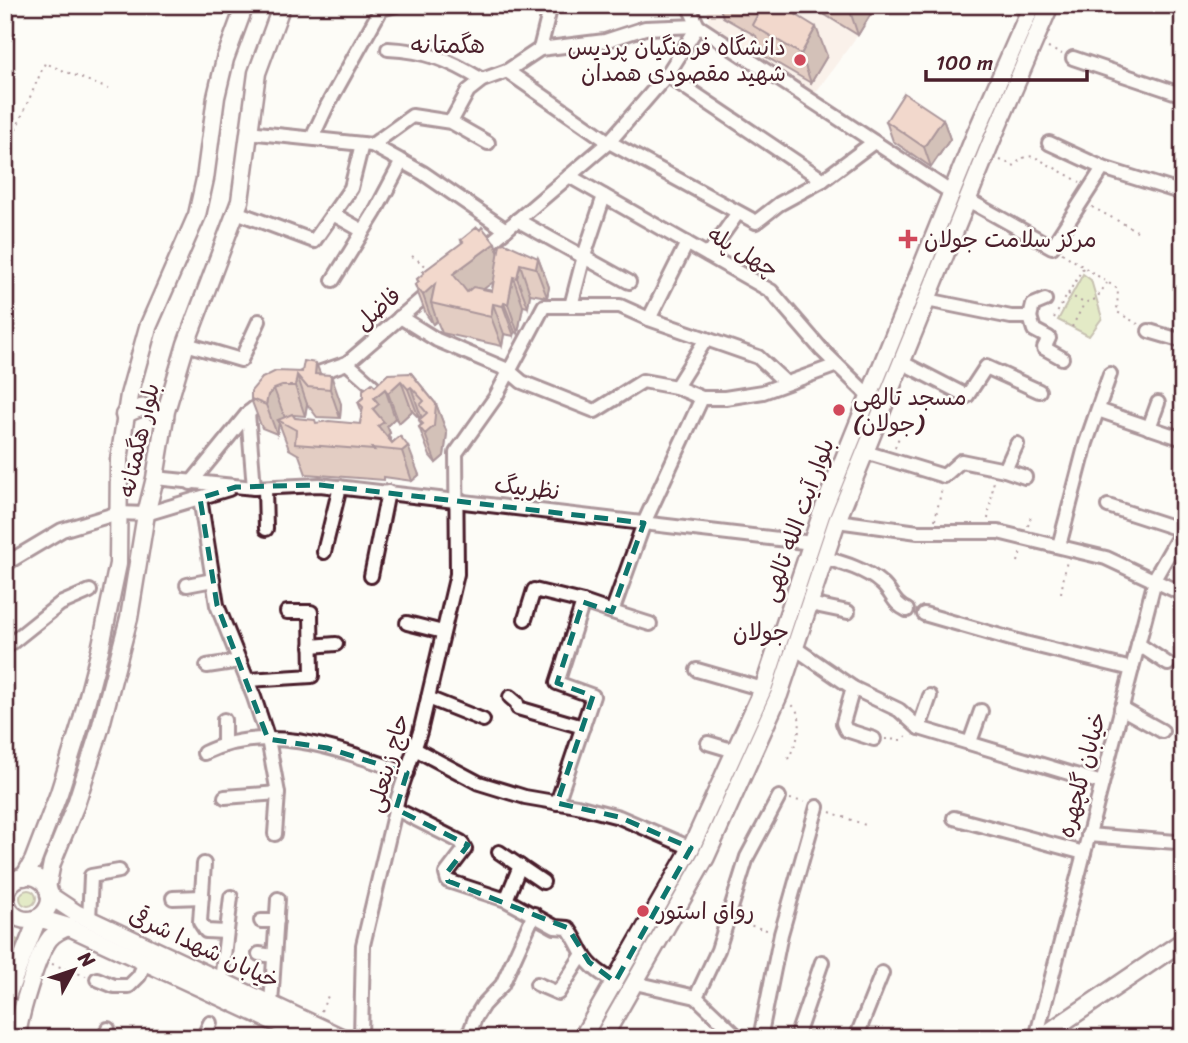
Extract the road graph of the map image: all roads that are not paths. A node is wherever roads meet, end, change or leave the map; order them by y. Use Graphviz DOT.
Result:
graph roads {
  1 [pos="245,5"];
  2 [pos="282,5"];
  3 [pos="396,5"];
  4 [pos="551,5"];
  5 [pos="688,5"];
  6 [pos="794,5"];
  7 [pos="1032,5"];
  8 [pos="1050,5"];
  9 [pos="783,23"];
  10 [pos="698,26"];
  11 [pos="388,49"];
  12 [pos="540,49"];
  13 [pos="1073,58"];
  14 [pos="507,71"];
  15 [pos="667,75"];
  16 [pos="482,80"];
  17 [pos="1183,95"];
  18 [pos="451,122"];
  19 [pos="248,132"];
  20 [pos="312,138"];
  21 [pos="609,142"];
  22 [pos="874,142"];
  23 [pos="488,143"];
  24 [pos="1049,144"];
  25 [pos="367,145"];
  26 [pos="402,162"];
  27 [pos="1103,168"];
  28 [pos="569,176"];
  29 [pos="823,180"];
  30 [pos="952,193"];
  31 [pos="1183,193"];
  32 [pos="604,196"];
  33 [pos="968,200"];
  34 [pos="236,212"];
  35 [pos="333,214"];
  36 [pos="737,214"];
  37 [pos="517,220"];
  38 [pos="363,230"];
  39 [pos="506,230"];
  40 [pos="687,243"];
  41 [pos="708,255"];
  42 [pos="474,256"];
  43 [pos="584,256"];
  44 [pos="332,280"];
  45 [pos="445,280"];
  46 [pos="629,282"];
  47 [pos="927,300"];
  48 [pos="1045,300"];
  49 [pos="571,306"];
  50 [pos="400,317"];
  51 [pos="1030,317"];
  52 [pos="649,319"];
  53 [pos="259,321"];
  54 [pos="1149,331"];
  55 [pos="706,339"];
  56 [pos="1183,341"];
  57 [pos="186,344"];
  58 [pos="1062,358"];
  59 [pos="901,362"];
  60 [pos="347,363"];
  61 [pos="837,365"];
  62 [pos="508,370"];
  63 [pos="1110,374"];
  64 [pos="295,380"];
  65 [pos="786,383"];
  66 [pos="676,387"];
  67 [pos="1039,391"];
  68 [pos="274,392"];
  69 [pos="382,394"];
  70 [pos="702,398"];
  71 [pos="877,400"];
  72 [pos="1158,403"];
  73 [pos="1098,410"];
  74 [pos="248,413"];
  75 [pos="124,415"];
  76 [pos="165,418"];
  77 [pos="1149,428"];
  78 [pos="1183,439"];
  79 [pos="1017,444"];
  80 [pos="865,452"];
  81 [pos="1001,469"];
  82 [pos="1025,477"];
  83 [pos="155,478"];
  84 [pos="191,484"];
  85 [pos="236,487"];
  86 [pos="340,487"];
  87 [pos="260,488"];
  88 [pos="388,492"];
  89 [pos="200,498"];
  90 [pos="456,500"];
  91 [pos="1108,506"];
  92 [pos="118,513"];
  93 [pos="145,514"];
  94 [pos="838,521"];
  95 [pos="644,523"];
  96 [pos="266,529"];
  97 [pos="1183,529"];
  98 [pos="812,543"];
  99 [pos="1064,548"];
  100 [pos="324,552"];
  101 [pos="825,558"];
  102 [pos="5,564"];
  103 [pos="371,576"];
  104 [pos="213,580"];
  105 [pos="1154,582"];
  106 [pos="187,585"];
  107 [pos="90,592"];
  108 [pos="1183,594"];
  109 [pos="583,602"];
  110 [pos="810,604"];
  111 [pos="907,610"];
  112 [pos="287,612"];
  113 [pos="612,612"];
  114 [pos="848,612"];
  115 [pos="924,614"];
  116 [pos="525,619"];
  117 [pos="407,623"];
  118 [pos="650,624"];
  119 [pos="443,632"];
  120 [pos="1138,644"];
  121 [pos="336,645"];
  122 [pos="312,646"];
  123 [pos="5,648"];
  124 [pos="795,648"];
  125 [pos="240,661"];
  126 [pos="1168,664"];
  127 [pos="207,666"];
  128 [pos="1132,668"];
  129 [pos="696,670"];
  130 [pos="247,680"];
  131 [pos="853,688"];
  132 [pos="763,689"];
  133 [pos="779,695"];
  134 [pos="930,696"];
  135 [pos="510,697"];
  136 [pos="428,698"];
  137 [pos="1121,708"];
  138 [pos="981,711"];
  139 [pos="224,720"];
  140 [pos="483,720"];
  141 [pos="81,723"];
  142 [pos="583,727"];
  143 [pos="919,728"];
  144 [pos="100,729"];
  145 [pos="1162,731"];
  146 [pos="268,738"];
  147 [pos="874,739"];
  148 [pos="970,742"];
  149 [pos="224,743"];
  150 [pos="708,743"];
  151 [pos="415,749"];
  152 [pos="735,751"];
  153 [pos="204,753"];
  154 [pos="407,773"];
  155 [pos="1102,783"];
  156 [pos="278,793"];
  157 [pos="225,797"];
  158 [pos="779,797"];
  159 [pos="557,803"];
  160 [pos="817,807"];
  161 [pos="396,809"];
  162 [pos="954,818"];
  163 [pos="275,834"];
  164 [pos="1088,835"];
  165 [pos="1176,842"];
  166 [pos="691,848"];
  167 [pos="499,852"];
  168 [pos="1084,853"];
  169 [pos="204,864"];
  170 [pos="520,866"];
  171 [pos="119,871"];
  172 [pos="15,878"];
  173 [pos="543,882"];
  174 [pos="48,891"];
  175 [pos="202,897"];
  176 [pos="230,897"];
  177 [pos="173,898"];
  178 [pos="278,899"];
  179 [pos="506,900"];
  180 [pos="6,904"];
  181 [pos="534,914"];
  182 [pos="38,918"];
  183 [pos="89,920"];
  184 [pos="277,920"];
  185 [pos="261,921"];
  186 [pos="69,927"];
  187 [pos="226,933"];
  188 [pos="1183,942"];
  189 [pos="259,954"];
  190 [pos="583,954"];
  191 [pos="274,956"];
  192 [pos="145,962"];
  193 [pos="822,962"];
  194 [pos="882,973"];
  195 [pos="97,979"];
  196 [pos="220,981"];
  197 [pos="615,982"];
  198 [pos="635,983"];
  199 [pos="537,984"];
  200 [pos="696,997"];
  201 [pos="5,1001"];
  202 [pos="271,1004"];
  203 [pos="209,1023"];
  204 [pos="312,1031"];
  205 [pos="5,1034"];
  206 [pos="468,1037"];
  207 [pos="18,1038"];
  208 [pos="203,1038"];
  209 [pos="343,1038"];
  210 [pos="361,1038"];
  211 [pos="582,1038"];
  212 [pos="603,1038"];
  213 [pos="739,1038"];
  214 [pos="761,1038"];
  215 [pos="796,1038"];
  216 [pos="856,1038"];
  217 [pos="1038,1038"];
  1 -- 75 [label="main road, بلوار هگمتانه"];
  2 -- 19 [label="main road, بلوار هگمتانه"];
  3 -- 20 [label="street"];
  4 -- 12 [label="street"];
  5 -- 10 [label="street"];
  6 -- 9 [label="street"];
  7 -- 30 [label="main road, بلوار آیت الله تالهی"];
  8 -- 33 [label="main road, بلوار آیت الله تالهی"];
  10 -- 12 [label="street"];
  10 -- 15 [label="street"];
  10 -- 22 [label="street"];
  11 -- 16 [label="street"];
  12 -- 14 [label="street"];
  13 -- 17 [label="street"];
  14 -- 16 [label="street"];
  14 -- 21 [label="street"];
  15 -- 21 [label="street"];
  15 -- 29 [label="street"];
  16 -- 18 [label="street"];
  18 -- 23 [label="street"];
  18 -- 25 [label="street"];
  19 -- 20 [label="street"];
  19 -- 34 [label="main road, بلوار هگمتانه"];
  20 -- 25 [label="street"];
  21 -- 28 [label="street"];
  21 -- 36 [label="street"];
  22 -- 29 [label="street"];
  22 -- 30 [label="street"];
  24 -- 27 [label="street"];
  25 -- 26 [label="street"];
  25 -- 35 [label="street"];
  26 -- 38 [label="street"];
  26 -- 39 [label="street"];
  27 -- 31 [label="street"];
  27 -- 33 [label="street"];
  28 -- 32 [label="street, چهل پله"];
  28 -- 37 [label="street"];
  29 -- 36 [label="street"];
  30 -- 71 [label="main road, بلوار آیت الله تالهی"];
  32 -- 40 [label="street, چهل پله"];
  32 -- 43 [label="street"];
  33 -- 47 [label="main road, بلوار آیت الله تالهی"];
  34 -- 35 [label="street"];
  34 -- 57 [label="main road, بلوار هگمتانه"];
  35 -- 38 [label="street"];
  36 -- 41 [label="street"];
  37 -- 39 [label="street"];
  37 -- 43 [label="street"];
  38 -- 44 [label="street"];
  39 -- 42 [label="street"];
  40 -- 41 [label="street, چهل پله"];
  40 -- 52 [label="street"];
  41 -- 61 [label="street, چهل پله"];
  43 -- 46 [label="street"];
  43 -- 49 [label="street"];
  45 -- 50 [label="street, فاضل"];
  47 -- 51 [label="street"];
  47 -- 59 [label="main road, بلوار آیت الله تالهی"];
  48 -- 51 [label="street"];
  49 -- 52 [label="street"];
  49 -- 62 [label="street, حاج زینعلی"];
  50 -- 60 [label="street, فاضل"];
  50 -- 62 [label="street"];
  51 -- 58 [label="street"];
  52 -- 55 [label="street"];
  53 -- 57 [label="street"];
  54 -- 56 [label="street"];
  55 -- 65 [label="street"];
  55 -- 66 [label="street"];
  57 -- 76 [label="main road, بلوار هگمتانه"];
  59 -- 67 [label="street"];
  59 -- 71 [label="main road, بلوار آیت الله تالهی"];
  60 -- 64 [label="street, فاضل"];
  60 -- 69 [label="street"];
  61 -- 65 [label="street"];
  61 -- 71 [label="street, چهل پله"];
  62 -- 66 [label="street"];
  62 -- 90 [label="street, حاج زینعلی"];
  63 -- 73 [label="street"];
  65 -- 70 [label="street"];
  66 -- 70 [label="street"];
  68 -- 74 [label="street"];
  70 -- 95 [label="street"];
  71 -- 80 [label="main road, بلوار آیت الله تالهی"];
  71 -- 98 [label="main road, بلوار آیت الله تالهی"];
  72 -- 77 [label="street"];
  73 -- 77 [label="street"];
  73 -- 99 [label="street"];
  74 -- 84 [label="street"];
  74 -- 87 [label="street"];
  75 -- 76 [label="main road"];
  75 -- 92 [label="main road, بلوار هگمتانه"];
  76 -- 83 [label="main road, بلوار هگمتانه"];
  77 -- 78 [label="street"];
  79 -- 81 [label="street"];
  80 -- 81 [label="street"];
  80 -- 94 [label="main road, بلوار آیت الله تالهی"];
  81 -- 82 [label="street"];
  83 -- 84 [label="street, نظربیگ"];
  83 -- 93 [label="main road, بلوار هگمتانه"];
  84 -- 85 [label="street, نظربیگ"];
  85 -- 87 [label="street, نظربیگ"];
  85 -- 89 [label="street, نظربیگ"];
  86 -- 87 [label="street, نظربیگ"];
  86 -- 88 [label="street, نظربیگ"];
  86 -- 100 [label="street"];
  87 -- 96 [label="street"];
  88 -- 90 [label="street, نظربیگ"];
  88 -- 103 [label="street"];
  89 -- 93 [label="street, نظربیگ"];
  89 -- 104 [label="street"];
  90 -- 95 [label="street, نظربیگ"];
  90 -- 119 [label="street, حاج زینعلی"];
  91 -- 97 [label="street"];
  92 -- 93 [label="street, نظربیگ"];
  92 -- 102 [label="street, نظربیگ"];
  92 -- 141 [label="main road, بلوار هگمتانه"];
  93 -- 144 [label="main road, بلوار هگمتانه"];
  94 -- 99 [label="street"];
  94 -- 101 [label="main road, بلوار آیت الله تالهی"];
  95 -- 98 [label="street, نظربیگ"];
  95 -- 113 [label="street"];
  97 -- 105 [label="street, خیابان گلچهره"];
  98 -- 132 [label="main road, بلوار آیت الله تالهی"];
  99 -- 105 [label="street"];
  101 -- 110 [label="main road, بلوار آیت الله تالهی"];
  101 -- 111 [label="street"];
  104 -- 106 [label="street"];
  104 -- 125 [label="street"];
  105 -- 108 [label="street"];
  105 -- 120 [label="street, خیابان گلچهره"];
  107 -- 123 [label="street"];
  109 -- 113 [label="street"];
  109 -- 116 [label="street"];
  109 -- 142 [label="street"];
  110 -- 114 [label="street"];
  110 -- 124 [label="main road, بلوار آیت الله تالهی"];
  112 -- 122 [label="street"];
  113 -- 118 [label="street"];
  115 -- 128 [label="street"];
  117 -- 119 [label="street"];
  119 -- 136 [label="street, حاج زینعلی"];
  120 -- 126 [label="street"];
  120 -- 128 [label="street, خیابان گلچهره"];
  121 -- 122 [label="street"];
  122 -- 130 [label="street"];
  124 -- 131 [label="street"];
  124 -- 133 [label="main road, بلوار آیت الله تالهی"];
  125 -- 127 [label="street"];
  125 -- 130 [label="street"];
  128 -- 137 [label="street, خیابان گلچهره"];
  129 -- 132 [label="street"];
  130 -- 146 [label="street"];
  131 -- 143 [label="street"];
  131 -- 147 [label="street"];
  132 -- 133 [label="main road"];
  132 -- 152 [label="main road, بلوار آیت الله تالهی"];
  133 -- 198 [label="main road, بلوار آیت الله تالهی"];
  134 -- 143 [label="street"];
  135 -- 142 [label="street"];
  136 -- 140 [label="street"];
  136 -- 151 [label="street, حاج زینعلی"];
  137 -- 145 [label="street"];
  137 -- 155 [label="street, خیابان گلچهره"];
  138 -- 148 [label="street"];
  139 -- 149 [label="street"];
  141 -- 144 [label="main road"];
  141 -- 172 [label="main road, بلوار هگمتانه"];
  142 -- 159 [label="street"];
  143 -- 148 [label="street"];
  144 -- 174 [label="main road, بلوار هگمتانه"];
  146 -- 149 [label="street"];
  146 -- 154 [label="street"];
  146 -- 156 [label="street"];
  148 -- 155 [label="street"];
  149 -- 153 [label="street"];
  150 -- 152 [label="street"];
  151 -- 154 [label="street, حاج زینعلی"];
  151 -- 159 [label="street"];
  152 -- 166 [label="main road, بلوار آیت الله تالهی"];
  154 -- 161 [label="street, حاج زینعلی"];
  155 -- 164 [label="street, خیابان گلچهره"];
  156 -- 157 [label="street"];
  156 -- 163 [label="street"];
  158 -- 200 [label="street"];
  159 -- 166 [label="street"];
  160 -- 214 [label="street"];
  161 -- 179 [label="street"];
  161 -- 210 [label="street, حاج زینعلی"];
  162 -- 168 [label="street"];
  164 -- 165 [label="street"];
  164 -- 168 [label="street, خیابان گلچهره"];
  166 -- 197 [label="main road, بلوار آیت الله تالهی"];
  167 -- 170 [label="street"];
  168 -- 217 [label="street, خیابان گلچهره"];
  169 -- 175 [label="street"];
  170 -- 173 [label="street"];
  170 -- 179 [label="street"];
  171 -- 183 [label="street"];
  172 -- 174 [label="main road"];
  172 -- 180 [label="main road"];
  174 -- 182 [label="main road"];
  174 -- 183 [label="main road, خیابان شهدا شرقی"];
  175 -- 177 [label="street"];
  175 -- 187 [label="street"];
  176 -- 187 [label="street"];
  178 -- 184 [label="street"];
  179 -- 181 [label="street"];
  180 -- 182 [label="main road"];
  181 -- 190 [label="street"];
  181 -- 206 [label="street"];
  182 -- 186 [label="main road, خیابان شهدا شرقی"];
  182 -- 201 [label="main road"];
  183 -- 196 [label="main road, خیابان شهدا شرقی"];
  184 -- 185 [label="street"];
  184 -- 191 [label="street"];
  186 -- 192 [label="main road, خیابان شهدا شرقی"];
  186 -- 207 [label="main road"];
  187 -- 196 [label="street"];
  188 -- 217 [label="main road"];
  189 -- 191 [label="street"];
  190 -- 197 [label="street"];
  190 -- 199 [label="street"];
  191 -- 202 [label="street"];
  192 -- 195 [label="street"];
  192 -- 204 [label="main road, خیابان شهدا شرقی"];
  193 -- 215 [label="street"];
  194 -- 216 [label="street"];
  196 -- 202 [label="main road, خیابان شهدا شرقی"];
  197 -- 198 [label="main road"];
  197 -- 211 [label="main road, بلوار آیت الله تالهی"];
  198 -- 200 [label="street"];
  198 -- 212 [label="main road, بلوار آیت الله تالهی"];
  200 -- 213 [label="street"];
  201 -- 205 [label="main road"];
  202 -- 204 [label="main road, خیابان شهدا شرقی"];
  203 -- 208 [label="street"];
  204 -- 209 [label="main road, خیابان شهدا شرقی"];
}
